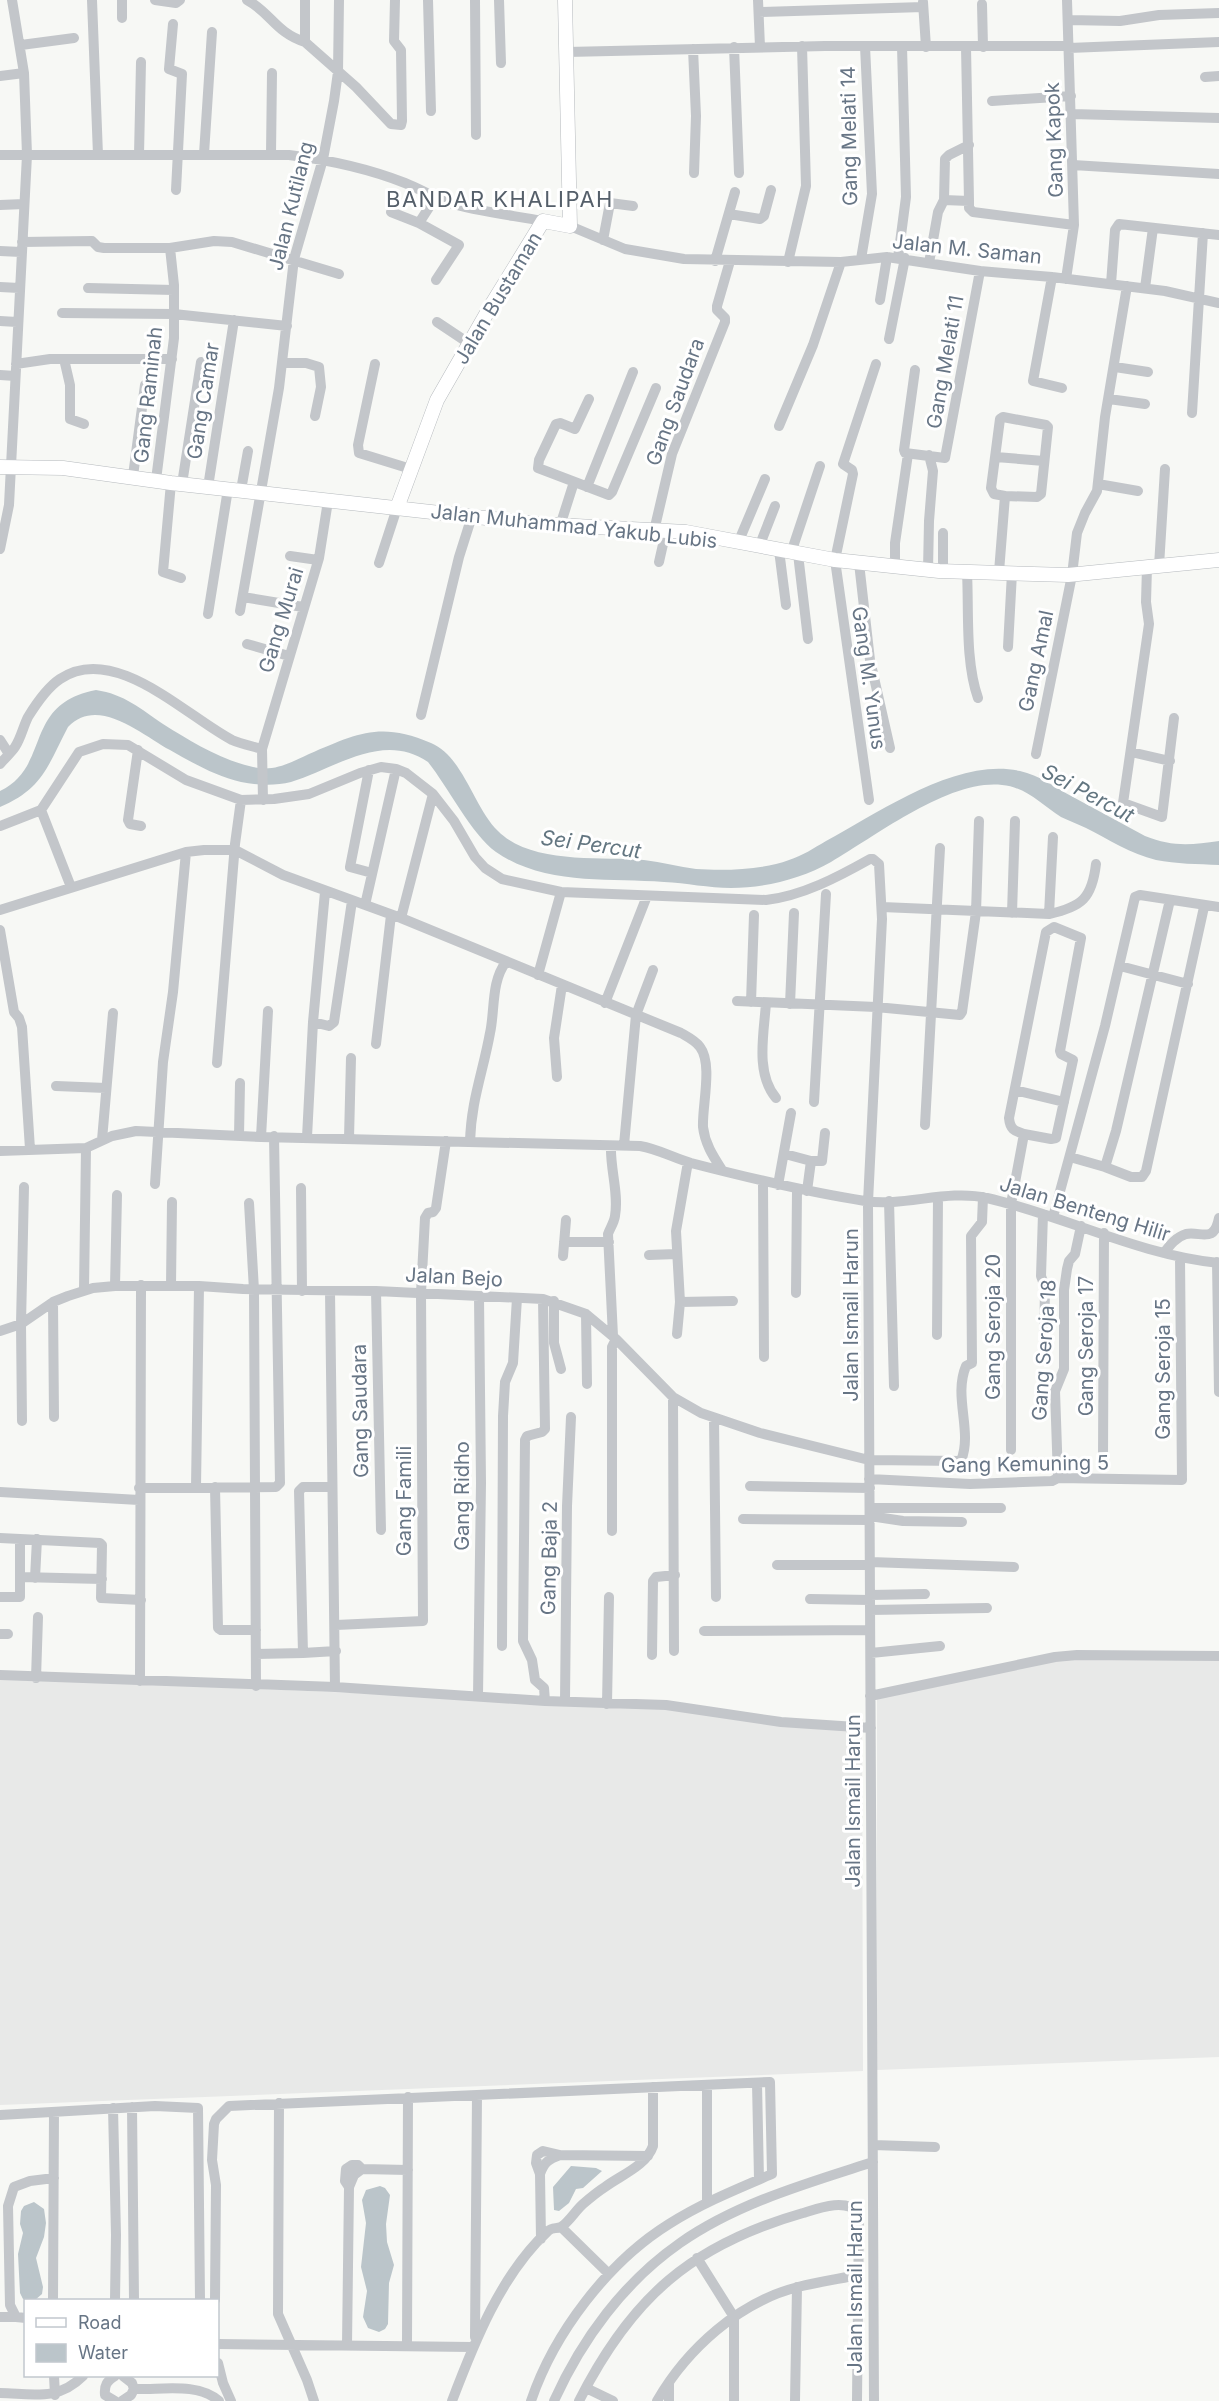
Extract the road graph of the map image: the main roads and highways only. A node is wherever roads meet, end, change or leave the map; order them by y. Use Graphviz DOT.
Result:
graph roads {
  1 [pos="565,0"];
  2 [pos="6,466"];
  3 [pos="397,508"];
  4 [pos="1219,560"];
  1 -- 3 [label="main road, Jalan Bustaman"];
  2 -- 3 [label="main road, Jalan Muhammad Yakub Lubis"];
  3 -- 4 [label="main road, Jalan Muhammad Yakub Lubis"];
}
